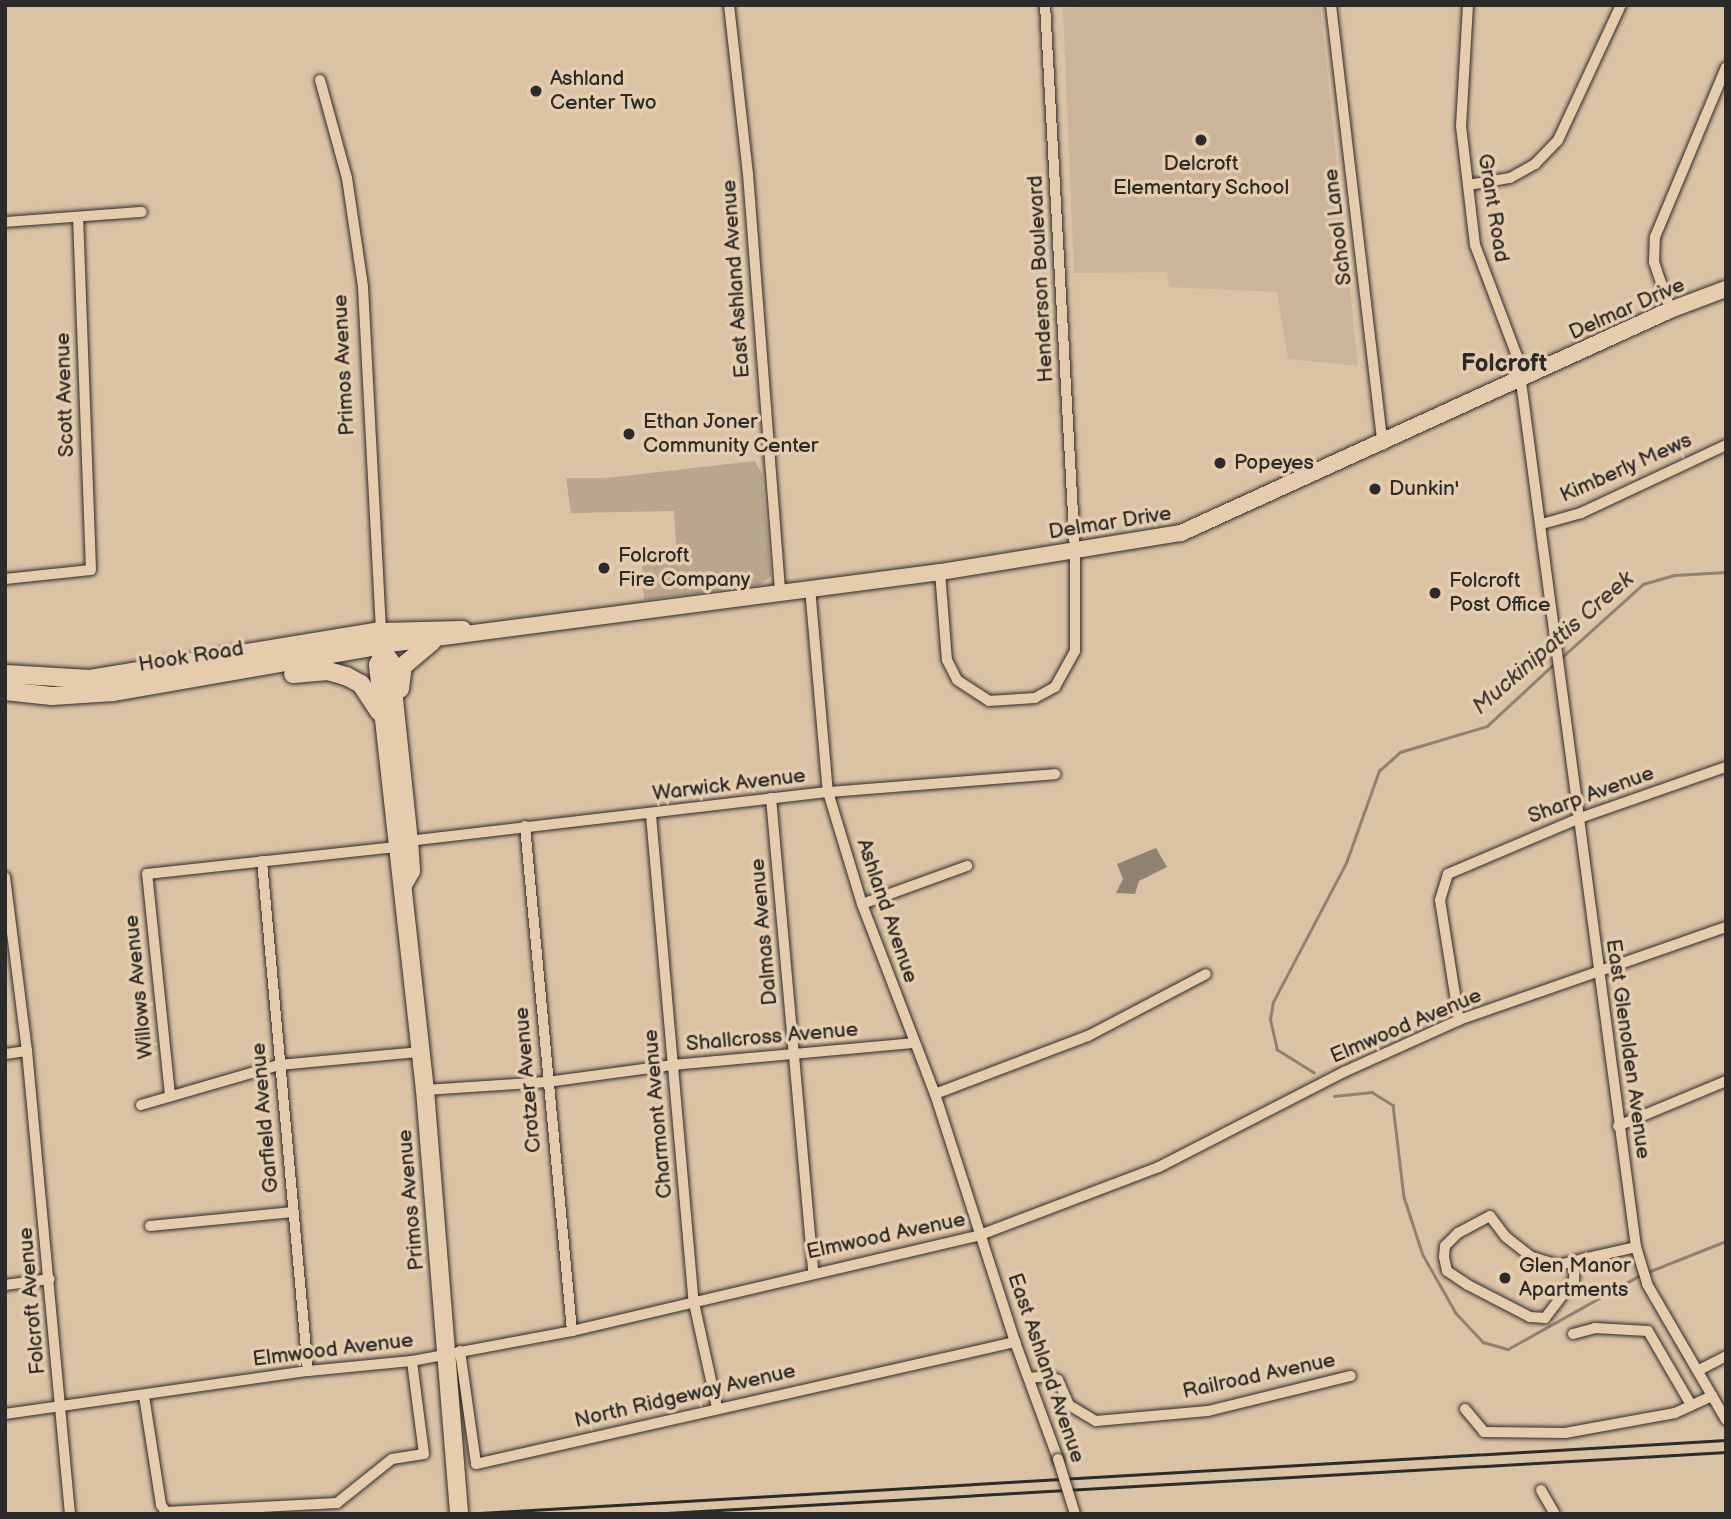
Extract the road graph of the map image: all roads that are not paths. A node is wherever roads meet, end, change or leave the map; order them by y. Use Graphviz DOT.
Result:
graph roads {
  1 [pos="729,5"];
  2 [pos="1045,5"];
  3 [pos="1331,5"];
  4 [pos="1468,5"];
  5 [pos="1621,5"];
  6 [pos="1726,67"];
  7 [pos="320,80"];
  8 [pos="1468,185"];
  9 [pos="142,212"];
  10 [pos="78,218"];
  11 [pos="5,222"];
  12 [pos="1726,289"];
  13 [pos="1670,310"];
  14 [pos="1522,380"];
  15 [pos="1383,444"];
  16 [pos="1726,445"];
  17 [pos="1542,524"];
  18 [pos="1076,551"];
  19 [pos="940,572"];
  20 [pos="5,579"];
  21 [pos="810,587"];
  22 [pos="780,592"];
  23 [pos="497,630"];
  24 [pos="432,642"];
  25 [pos="382,643"];
  26 [pos="1558,661"];
  27 [pos="230,673"];
  28 [pos="5,674"];
  29 [pos="5,691"];
  30 [pos="391,721"];
  31 [pos="1726,767"];
  32 [pos="1055,774"];
  33 [pos="828,792"];
  34 [pos="771,798"];
  35 [pos="651,815"];
  36 [pos="1580,818"];
  37 [pos="525,826"];
  38 [pos="402,844"];
  39 [pos="262,861"];
  40 [pos="967,866"];
  41 [pos="147,874"];
  42 [pos="5,877"];
  43 [pos="862,904"];
  44 [pos="8,923"];
  45 [pos="1726,927"];
  46 [pos="1206,974"];
  47 [pos="1598,974"];
  48 [pos="1459,1020"];
  49 [pos="913,1043"];
  50 [pos="27,1051"];
  51 [pos="420,1052"];
  52 [pos="5,1054"];
  53 [pos="794,1057"];
  54 [pos="279,1065"];
  55 [pos="672,1065"];
  56 [pos="1726,1081"];
  57 [pos="547,1082"];
  58 [pos="425,1090"];
  59 [pos="934,1094"];
  60 [pos="170,1095"];
  61 [pos="141,1105"];
  62 [pos="1618,1126"];
  63 [pos="293,1212"];
  64 [pos="150,1226"];
  65 [pos="980,1235"];
  66 [pos="1638,1252"];
  67 [pos="1575,1261"];
  68 [pos="813,1272"];
  69 [pos="50,1279"];
  70 [pos="5,1285"];
  71 [pos="694,1303"];
  72 [pos="572,1331"];
  73 [pos="1573,1334"];
  74 [pos="1015,1342"];
  75 [pos="453,1352"];
  76 [pos="1726,1356"];
  77 [pos="412,1361"];
  78 [pos="1699,1370"];
  79 [pos="308,1371"];
  80 [pos="1351,1376"];
  81 [pos="1030,1378"];
  82 [pos="1712,1395"];
  83 [pos="144,1396"];
  84 [pos="1691,1405"];
  85 [pos="61,1408"];
  86 [pos="717,1408"];
  87 [pos="1465,1409"];
  88 [pos="5,1414"];
  89 [pos="1726,1420"];
  90 [pos="1541,1490"];
  91 [pos="458,1506"];
  92 [pos="70,1514"];
  93 [pos="1075,1514"];
  94 [pos="1555,1514"];
  1 -- 22 [label="street, East Ashland Avenue"];
  2 -- 18 [label="street, Henderson Boulevard"];
  3 -- 15 [label="street, School Lane"];
  4 -- 8 [label="street, Grant Road"];
  5 -- 8 [label="street"];
  6 -- 13 [label="street"];
  7 -- 25 [label="street, Primos Avenue"];
  8 -- 14 [label="street, Grant Road"];
  9 -- 10 [label="street"];
  10 -- 11 [label="street"];
  10 -- 20 [label="street, Scott Avenue"];
  12 -- 13 [label="street, Delmar Drive"];
  13 -- 14 [label="street, Delmar Drive"];
  14 -- 15 [label="street, Delmar Drive"];
  14 -- 17 [label="street, Grant Road"];
  15 -- 18 [label="street, Delmar Drive"];
  16 -- 17 [label="street, Kimberly Mews"];
  17 -- 26 [label="street, Grant Road"];
  18 -- 19 [label="street, Delmar Drive"];
  18 -- 19 [label="street, Henderson Boulevard"];
  19 -- 21 [label="street, Delmar Drive"];
  21 -- 22 [label="street, Delmar Drive"];
  21 -- 33 [label="street, Ashland Avenue"];
  22 -- 23 [label="street, Delmar Drive"];
  23 -- 24 [label="street, Delmar Drive"];
  23 -- 25 [label="street, Delmar Drive"];
  24 -- 25 [label="street, Delmar Drive"];
  24 -- 30 [label="main road"];
  25 -- 27 [label="main road, Hook Road"];
  25 -- 28 [label="main road, Hook Road"];
  25 -- 30 [label="main road, Primos Avenue"];
  26 -- 36 [label="street, East Glenolden Avenue"];
  27 -- 29 [label="main road, Hook Road"];
  27 -- 30 [label="main road"];
  30 -- 38 [label="main road, Primos Avenue"];
  31 -- 36 [label="street, Sharp Avenue"];
  32 -- 33 [label="street, Warwick Avenue"];
  33 -- 34 [label="street, Warwick Avenue"];
  33 -- 43 [label="street, Ashland Avenue"];
  34 -- 35 [label="street, Warwick Avenue"];
  34 -- 53 [label="street, Dalmas Avenue"];
  35 -- 37 [label="street, Warwick Avenue"];
  35 -- 55 [label="street, Charmont Avenue"];
  36 -- 47 [label="street, East Glenolden Avenue"];
  36 -- 48 [label="street, Sharp Avenue"];
  37 -- 38 [label="street, Warwick Avenue"];
  37 -- 57 [label="street, Crotzer Avenue"];
  38 -- 39 [label="street, Warwick Avenue"];
  38 -- 51 [label="main road, Primos Avenue"];
  39 -- 41 [label="street, Warwick Avenue"];
  39 -- 54 [label="street, Garfield Avenue"];
  40 -- 43 [label="street"];
  41 -- 60 [label="street, Willows Avenue"];
  42 -- 44 [label="street, Folcroft Avenue"];
  43 -- 49 [label="street, Ashland Avenue"];
  44 -- 50 [label="street, Folcroft Avenue"];
  45 -- 47 [label="street, Elmwood Avenue"];
  46 -- 59 [label="street"];
  47 -- 48 [label="street, Elmwood Avenue"];
  47 -- 62 [label="street, East Glenolden Avenue"];
  48 -- 65 [label="street, Elmwood Avenue"];
  49 -- 53 [label="street, Shallcross Avenue"];
  49 -- 59 [label="street, Ashland Avenue"];
  50 -- 52 [label="street"];
  50 -- 69 [label="street, Folcroft Avenue"];
  51 -- 54 [label="street"];
  51 -- 58 [label="main road, Primos Avenue"];
  53 -- 55 [label="street, Shallcross Avenue"];
  53 -- 68 [label="street, Dalmas Avenue"];
  54 -- 60 [label="street"];
  54 -- 63 [label="street, Garfield Avenue"];
  55 -- 57 [label="street, Shallcross Avenue"];
  55 -- 71 [label="street, Charmont Avenue"];
  56 -- 62 [label="street"];
  57 -- 58 [label="street, Shallcross Avenue"];
  57 -- 72 [label="street, Crotzer Avenue"];
  58 -- 75 [label="main road, Primos Avenue"];
  59 -- 65 [label="street, Ashland Avenue"];
  60 -- 61 [label="street"];
  62 -- 66 [label="street, East Glenolden Avenue"];
  63 -- 64 [label="street"];
  63 -- 79 [label="street, Garfield Avenue"];
  65 -- 68 [label="street, Elmwood Avenue"];
  65 -- 74 [label="street, East Ashland Avenue"];
  66 -- 67 [label="street"];
  66 -- 78 [label="street, East Glenolden Avenue"];
  67 -- 67 [label="street"];
  68 -- 71 [label="street, Elmwood Avenue"];
  69 -- 70 [label="street"];
  69 -- 85 [label="street, Folcroft Avenue"];
  71 -- 72 [label="street, Elmwood Avenue"];
  71 -- 86 [label="street, Charmont Avenue"];
  72 -- 75 [label="street, Elmwood Avenue"];
  73 -- 84 [label="street"];
  74 -- 81 [label="street, East Ashland Avenue"];
  74 -- 86 [label="street, North Ridgeway Avenue"];
  75 -- 77 [label="street, Elmwood Avenue"];
  75 -- 86 [label="street, North Ridgeway Avenue"];
  75 -- 91 [label="main road, Primos Avenue"];
  76 -- 78 [label="street"];
  77 -- 79 [label="street, Elmwood Avenue"];
  77 -- 83 [label="street"];
  78 -- 82 [label="street, East Glenolden Avenue"];
  79 -- 83 [label="street, Elmwood Avenue"];
  80 -- 81 [label="street, Railroad Avenue"];
  81 -- 93 [label="street, East Ashland Avenue, bridge"];
  82 -- 84 [label="street"];
  82 -- 89 [label="street, East Glenolden Avenue"];
  83 -- 85 [label="street, Elmwood Avenue"];
  84 -- 87 [label="street"];
  85 -- 88 [label="street, Elmwood Avenue"];
  85 -- 92 [label="street, Folcroft Avenue"];
  90 -- 94 [label="street"];
}
